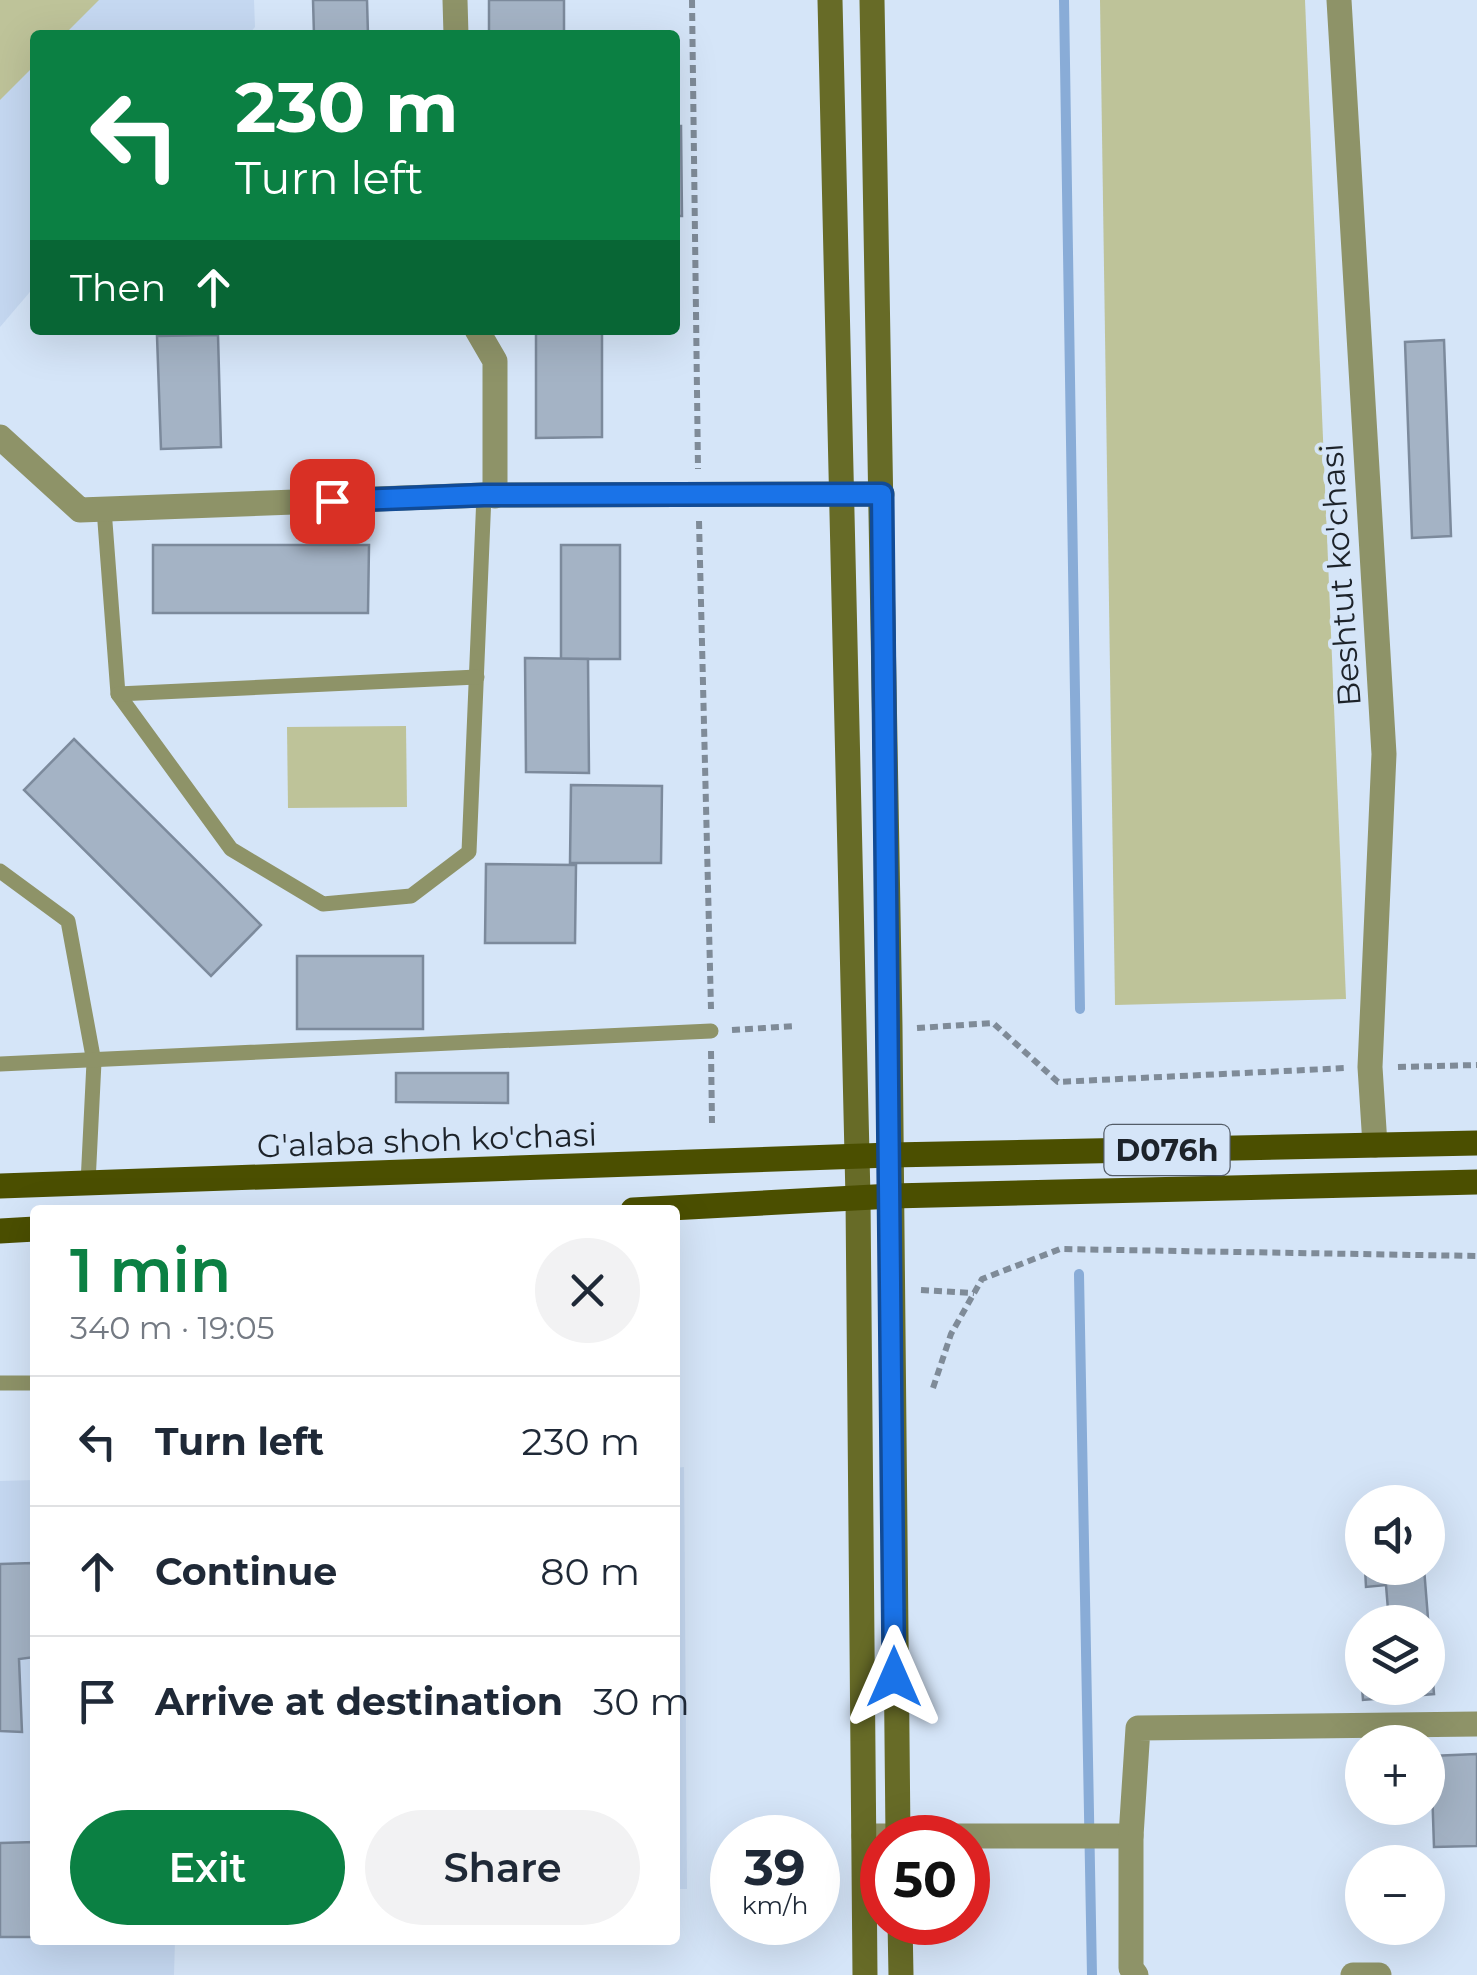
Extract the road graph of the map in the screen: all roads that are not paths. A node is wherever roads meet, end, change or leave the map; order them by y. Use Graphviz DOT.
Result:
graph roads {
  1 [pos="455,0"];
  2 [pos="830,0"];
  3 [pos="872,0"];
  4 [pos="1340,0"];
  5 [pos="456,30"];
  6 [pos="480,335"];
  7 [pos="0,437"];
  8 [pos="882,494"];
  9 [pos="490,495"];
  10 [pos="842,495"];
  11 [pos="104,509"];
  12 [pos="476,677"];
  13 [pos="118,694"];
  14 [pos="0,871"];
  15 [pos="711,1031"];
  16 [pos="94,1062"];
  17 [pos="0,1064"];
  18 [pos="1477,1143"];
  19 [pos="1375,1145"];
  20 [pos="891,1155"];
  21 [pos="856,1156"];
  22 [pos="1477,1182"];
  23 [pos="88,1183"];
  24 [pos="0,1186"];
  25 [pos="892,1196"];
  26 [pos="858,1198"];
  27 [pos="680,1209"];
  28 [pos="30,1230"];
  29 [pos="0,1231"];
  30 [pos="30,1383"];
  31 [pos="0,1384"];
  32 [pos="1477,1724"];
  33 [pos="864,1815"];
  34 [pos="898,1815"];
  35 [pos="1131,1836"];
  36 [pos="990,1837"];
  37 [pos="865,1945"];
  38 [pos="900,1945"];
  39 [pos="865,1975"];
  40 [pos="901,1975"];
  41 [pos="1136,1975"];
  42 [pos="1353,1975"];
  43 [pos="1379,1975"];
  1 -- 5 [label="street"];
  2 -- 10 [label="main road"];
  3 -- 8 [label="main road"];
  4 -- 19 [label="street, Beshtut ko'chasi"];
  6 -- 9 [label="street"];
  7 -- 11 [label="street"];
  8 -- 10 [label="street"];
  8 -- 20 [label="main road"];
  9 -- 10 [label="street"];
  9 -- 11 [label="street"];
  9 -- 12 [label="lane"];
  10 -- 21 [label="main road"];
  11 -- 13 [label="lane"];
  12 -- 13 [label="lane"];
  12 -- 13 [label="lane"];
  14 -- 16 [label="lane"];
  15 -- 16 [label="lane"];
  16 -- 17 [label="lane"];
  16 -- 23 [label="lane"];
  18 -- 19 [label="main road, D076h"];
  19 -- 20 [label="main road, D076h"];
  20 -- 21 [label="main road, D076h"];
  20 -- 25 [label="main road"];
  21 -- 23 [label="main road, G'alaba shoh ko'chasi"];
  21 -- 26 [label="main road"];
  22 -- 25 [label="main road, D076h"];
  23 -- 24 [label="main road, G'alaba shoh ko'chasi"];
  25 -- 26 [label="main road, D076h"];
  25 -- 34 [label="main road"];
  26 -- 27 [label="main road"];
  26 -- 33 [label="main road"];
  28 -- 29 [label="main road"];
  30 -- 31 [label="lane"];
  32 -- 35 [label="street"];
  35 -- 36 [label="street"];
  35 -- 41 [label="street"];
  37 -- 39 [label="main road"];
  38 -- 40 [label="main road"];
  42 -- 43 [label="street"];
}
